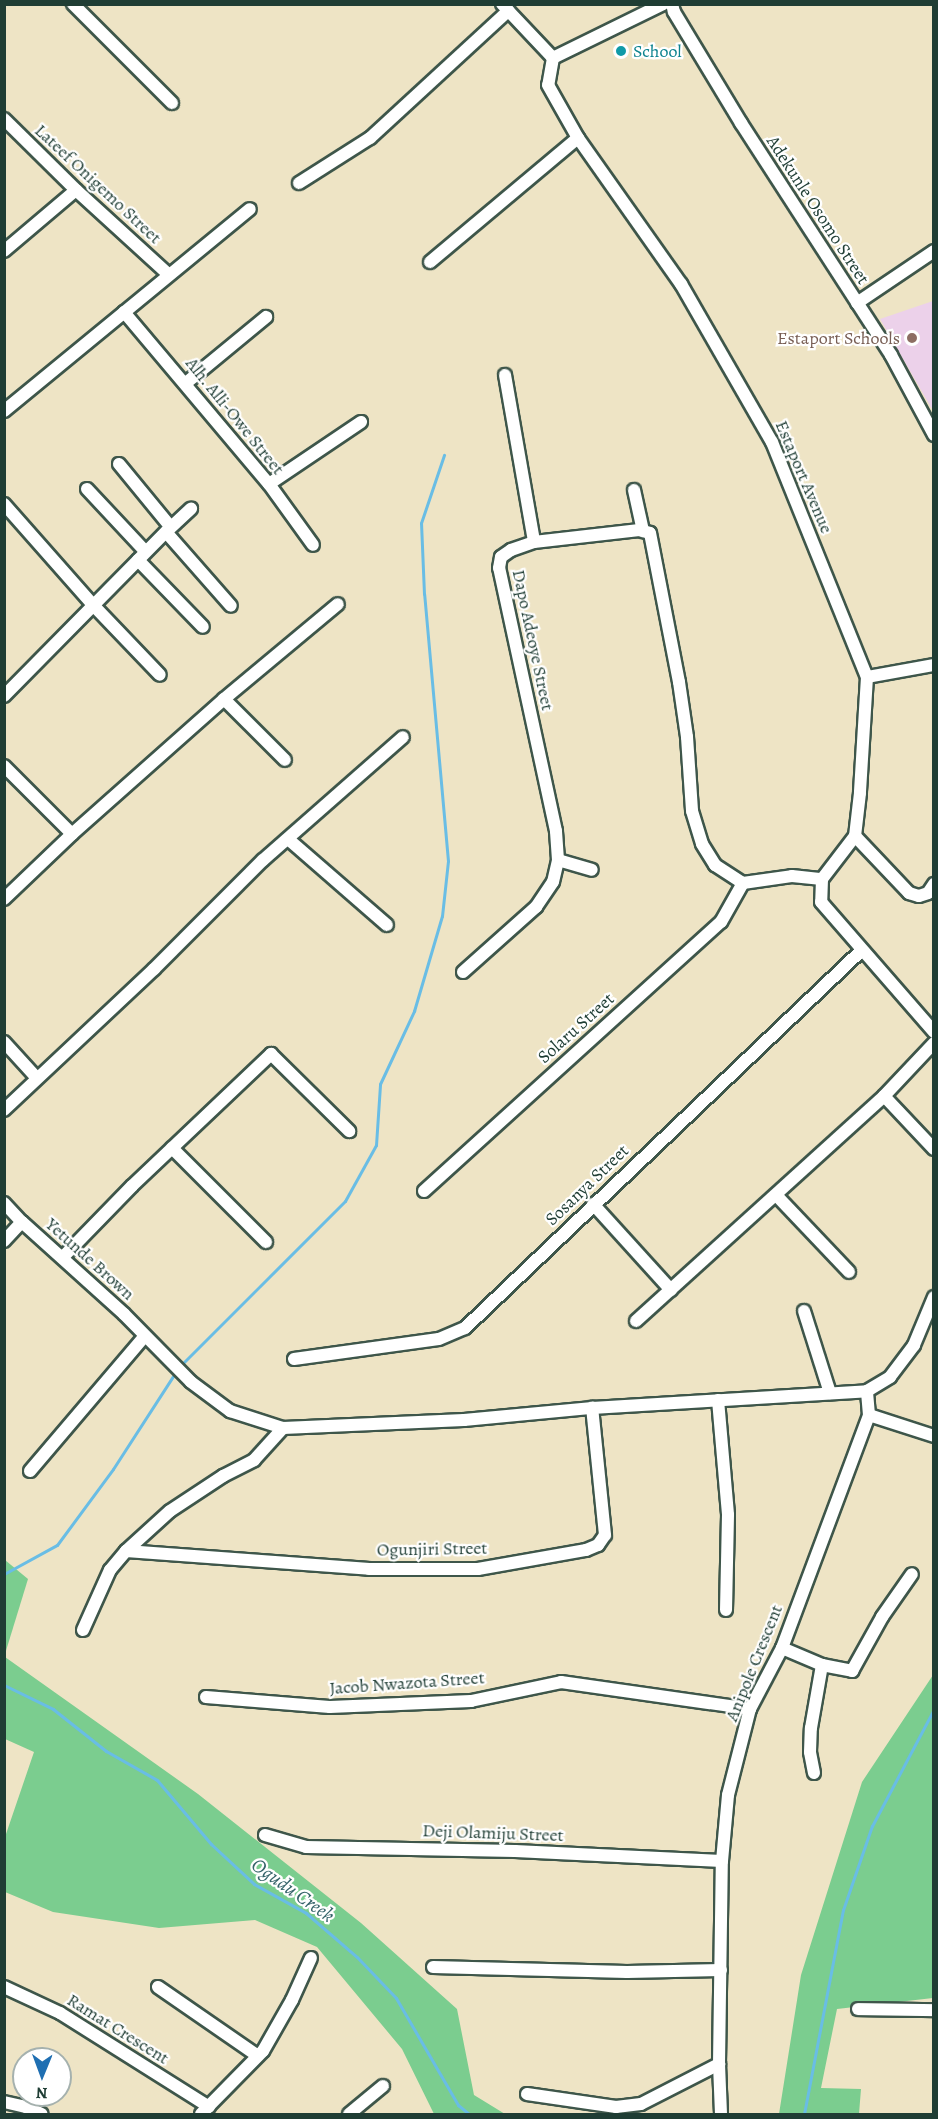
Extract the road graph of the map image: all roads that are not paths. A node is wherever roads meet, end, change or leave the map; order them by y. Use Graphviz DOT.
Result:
graph roads {
  1 [pos="73,4"];
  2 [pos="663,4"];
  3 [pos="672,4"];
  4 [pos="505,8"];
  5 [pos="554,58"];
  6 [pos="172,103"];
  7 [pos="4,119"];
  8 [pos="578,138"];
  9 [pos="299,183"];
  10 [pos="76,190"];
  11 [pos="250,209"];
  12 [pos="4,251"];
  13 [pos="933,251"];
  14 [pos="430,262"];
  15 [pos="168,274"];
  16 [pos="856,303"];
  17 [pos="124,312"];
  18 [pos="266,317"];
  19 [pos="506,375"];
  20 [pos="186,383"];
  21 [pos="4,411"];
  22 [pos="362,422"];
  23 [pos="933,435"];
  24 [pos="119,464"];
  25 [pos="269,484"];
  26 [pos="87,489"];
  27 [pos="634,490"];
  28 [pos="4,504"];
  29 [pos="192,509"];
  30 [pos="168,529"];
  31 [pos="643,531"];
  32 [pos="534,542"];
  33 [pos="313,545"];
  34 [pos="141,556"];
  35 [pos="338,604"];
  36 [pos="94,606"];
  37 [pos="231,606"];
  38 [pos="203,627"];
  39 [pos="933,665"];
  40 [pos="160,675"];
  41 [pos="867,677"];
  42 [pos="4,696"];
  43 [pos="224,699"];
  44 [pos="404,737"];
  45 [pos="285,760"];
  46 [pos="4,766"];
  47 [pos="72,834"];
  48 [pos="855,836"];
  49 [pos="288,838"];
  50 [pos="558,860"];
  51 [pos="592,870"];
  52 [pos="822,879"];
  53 [pos="742,883"];
  54 [pos="933,884"];
  55 [pos="4,899"];
  56 [pos="387,925"];
  57 [pos="862,950"];
  58 [pos="463,972"];
  59 [pos="933,1032"];
  60 [pos="4,1042"];
  61 [pos="933,1043"];
  62 [pos="36,1077"];
  63 [pos="884,1096"];
  64 [pos="4,1110"];
  65 [pos="349,1131"];
  66 [pos="172,1148"];
  67 [pos="933,1149"];
  68 [pos="424,1191"];
  69 [pos="776,1195"];
  70 [pos="4,1203"];
  71 [pos="593,1204"];
  72 [pos="22,1222"];
  73 [pos="4,1241"];
  74 [pos="266,1242"];
  75 [pos="63,1257"];
  76 [pos="849,1272"];
  77 [pos="671,1290"];
  78 [pos="933,1297"];
  79 [pos="804,1311"];
  80 [pos="636,1321"];
  81 [pos="148,1340"];
  82 [pos="294,1359"];
  83 [pos="867,1391"];
  84 [pos="830,1393"];
  85 [pos="718,1400"];
  86 [pos="592,1408"];
  87 [pos="869,1415"];
  88 [pos="283,1428"];
  89 [pos="933,1436"];
  90 [pos="30,1471"];
  91 [pos="126,1551"];
  92 [pos="912,1574"];
  93 [pos="726,1610"];
  94 [pos="82,1630"];
  95 [pos="782,1648"];
  96 [pos="822,1665"];
  97 [pos="206,1697"];
  98 [pos="750,1709"];
  99 [pos="814,1773"];
  100 [pos="265,1834"];
  101 [pos="722,1861"];
  102 [pos="310,1958"];
  103 [pos="433,1966"];
  104 [pos="721,1970"];
  105 [pos="4,1987"];
  106 [pos="158,1987"];
  107 [pos="858,2009"];
  108 [pos="933,2010"];
  109 [pos="258,2056"];
  110 [pos="719,2064"];
  111 [pos="383,2086"];
  112 [pos="527,2094"];
  113 [pos="4,2102"];
  114 [pos="205,2111"];
  115 [pos="42,2115"];
  116 [pos="349,2115"];
  117 [pos="721,2115"];
  1 -- 6 [label="street"];
  2 -- 5 [label="street"];
  3 -- 16 [label="street, Adekunle Osomo Street"];
  4 -- 5 [label="street"];
  4 -- 9 [label="street"];
  5 -- 8 [label="street, Estaport Avenue"];
  7 -- 10 [label="street, Lateef Onigemo Street"];
  8 -- 14 [label="street"];
  8 -- 41 [label="street, Estaport Avenue"];
  10 -- 12 [label="street"];
  10 -- 15 [label="street, Lateef Onigemo Street"];
  11 -- 15 [label="street"];
  13 -- 16 [label="street"];
  15 -- 17 [label="street"];
  16 -- 23 [label="street, Adekunle Osomo Street"];
  17 -- 20 [label="street, Alh. Alli-Owe Street"];
  17 -- 21 [label="street"];
  18 -- 20 [label="street"];
  19 -- 32 [label="street"];
  20 -- 25 [label="street, Alh. Alli-Owe Street"];
  22 -- 25 [label="street"];
  24 -- 30 [label="street"];
  25 -- 33 [label="street, Alh. Alli-Owe Street"];
  26 -- 34 [label="street"];
  27 -- 31 [label="street"];
  28 -- 36 [label="street"];
  29 -- 30 [label="street"];
  30 -- 34 [label="street"];
  30 -- 37 [label="street"];
  31 -- 32 [label="street, Dapo Adeoye Street"];
  31 -- 53 [label="street"];
  32 -- 50 [label="street, Dapo Adeoye Street"];
  34 -- 36 [label="street"];
  34 -- 38 [label="street"];
  35 -- 43 [label="street"];
  36 -- 40 [label="street"];
  36 -- 42 [label="street"];
  39 -- 41 [label="street"];
  41 -- 48 [label="street, Estaport Avenue"];
  43 -- 45 [label="street"];
  43 -- 47 [label="street"];
  44 -- 49 [label="street"];
  46 -- 47 [label="street"];
  47 -- 55 [label="street"];
  48 -- 52 [label="street"];
  48 -- 54 [label="street"];
  49 -- 56 [label="street"];
  49 -- 62 [label="street"];
  50 -- 51 [label="street"];
  50 -- 58 [label="street, Dapo Adeoye Street"];
  52 -- 53 [label="street"];
  52 -- 57 [label="street"];
  53 -- 68 [label="street, Solaru Street"];
  57 -- 59 [label="street"];
  57 -- 71 [label="street, Sosanya Street"];
  60 -- 62 [label="street"];
  61 -- 63 [label="street"];
  62 -- 64 [label="street"];
  63 -- 67 [label="street"];
  63 -- 69 [label="street"];
  65 -- 66 [label="street"];
  66 -- 74 [label="street"];
  66 -- 75 [label="street"];
  69 -- 76 [label="street"];
  69 -- 77 [label="street"];
  70 -- 72 [label="street, Yetunde Brown"];
  71 -- 77 [label="street"];
  71 -- 82 [label="street, Sosanya Street"];
  72 -- 73 [label="street"];
  72 -- 75 [label="street, Yetunde Brown"];
  75 -- 81 [label="street, Yetunde Brown"];
  77 -- 80 [label="street"];
  78 -- 83 [label="street"];
  79 -- 84 [label="street"];
  81 -- 88 [label="street, Yetunde Brown"];
  81 -- 90 [label="street"];
  83 -- 84 [label="street"];
  83 -- 87 [label="street, Anipole Crescent"];
  84 -- 85 [label="street"];
  85 -- 86 [label="street"];
  85 -- 93 [label="street"];
  86 -- 88 [label="street"];
  86 -- 91 [label="street, Ogunjiri Street"];
  87 -- 89 [label="street"];
  87 -- 95 [label="street, Anipole Crescent"];
  88 -- 91 [label="street"];
  91 -- 94 [label="street"];
  92 -- 96 [label="street"];
  95 -- 96 [label="street"];
  95 -- 98 [label="street, Anipole Crescent"];
  96 -- 99 [label="street"];
  97 -- 98 [label="street, Jacob Nwazota Street"];
  98 -- 101 [label="street, Anipole Crescent"];
  100 -- 101 [label="street, Deji Olamiju Street"];
  101 -- 104 [label="street, Anipole Crescent"];
  102 -- 109 [label="street"];
  103 -- 104 [label="street"];
  104 -- 110 [label="street, Anipole Crescent"];
  105 -- 114 [label="street, Ramat Crescent"];
  106 -- 109 [label="street"];
  107 -- 108 [label="street"];
  109 -- 114 [label="street"];
  110 -- 112 [label="street"];
  110 -- 117 [label="street, Anipole Crescent"];
  111 -- 116 [label="street"];
  113 -- 115 [label="street"];
}
